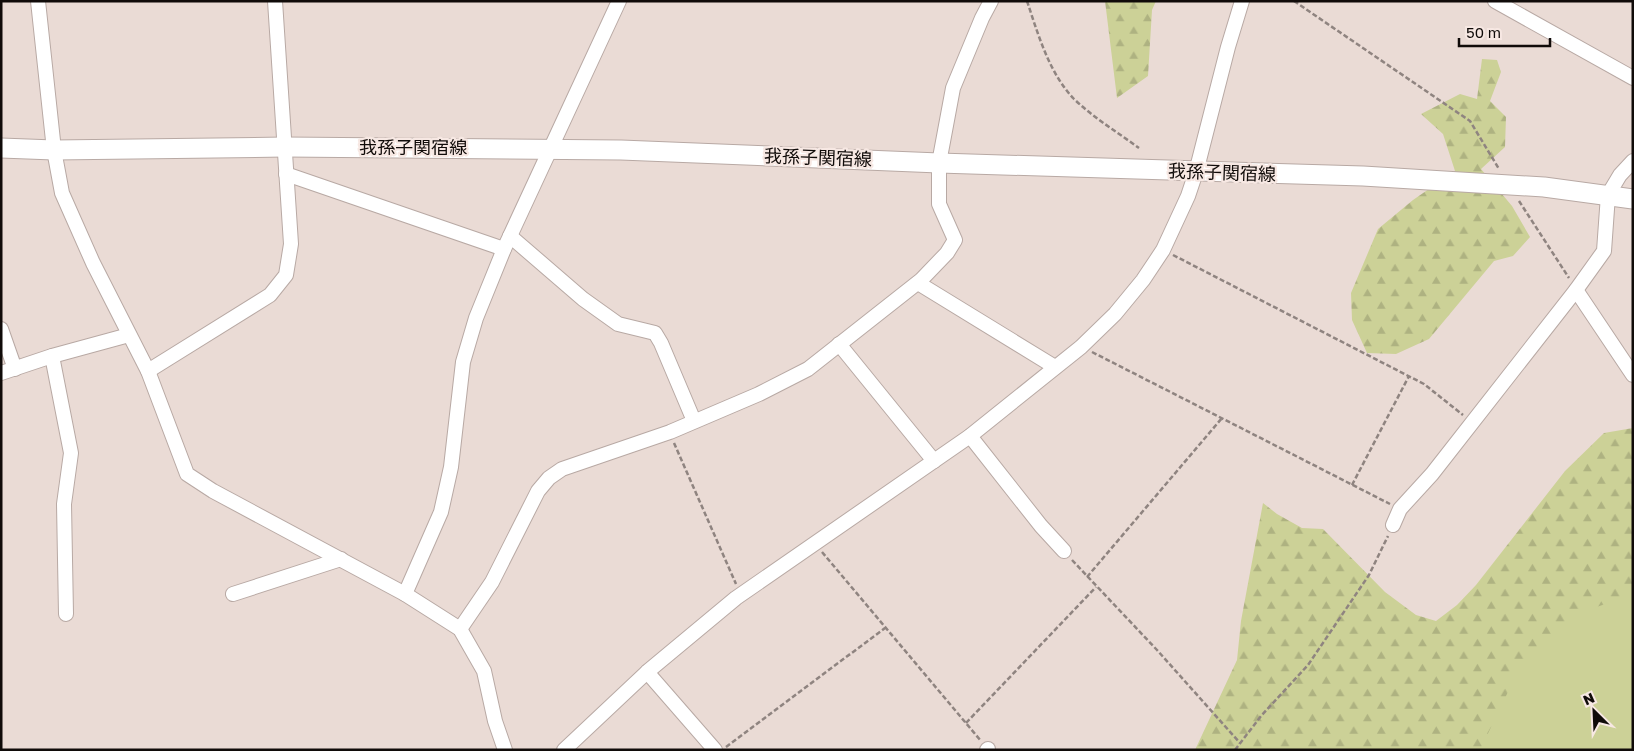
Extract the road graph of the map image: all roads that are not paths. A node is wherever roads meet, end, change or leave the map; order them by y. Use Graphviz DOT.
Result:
graph roads {
  1 [pos="38,1"];
  2 [pos="275,1"];
  3 [pos="619,1"];
  4 [pos="991,1"];
  5 [pos="1242,1"];
  6 [pos="1495,1"];
  7 [pos="1633,78"];
  8 [pos="285,147"];
  9 [pos="1,148"];
  10 [pos="550,148"];
  11 [pos="54,150"];
  12 [pos="1633,161"];
  13 [pos="939,163"];
  14 [pos="1196,172"];
  15 [pos="286,174"];
  16 [pos="1608,195"];
  17 [pos="1633,199"];
  18 [pos="510,236"];
  19 [pos="504,249"];
  20 [pos="918,283"];
  21 [pos="1576,290"];
  22 [pos="1,330"];
  23 [pos="129,335"];
  24 [pos="839,344"];
  25 [pos="52,356"];
  26 [pos="1055,367"];
  27 [pos="15,369"];
  28 [pos="148,371"];
  29 [pos="1,373"];
  30 [pos="1633,375"];
  31 [pos="694,421"];
  32 [pos="970,436"];
  33 [pos="934,461"];
  34 [pos="1393,525"];
  35 [pos="1064,552"];
  36 [pos="341,559"];
  37 [pos="234,594"];
  38 [pos="405,594"];
  39 [pos="66,614"];
  40 [pos="460,629"];
  41 [pos="647,672"];
  42 [pos="505,750"];
  43 [pos="564,750"];
  44 [pos="714,750"];
  1 -- 11 [label="street"];
  2 -- 8 [label="street"];
  3 -- 10 [label="street"];
  4 -- 13 [label="street"];
  5 -- 14 [label="street"];
  6 -- 7 [label="street"];
  8 -- 10 [label="main road, 我孫子関宿線"];
  8 -- 11 [label="main road, 我孫子関宿線"];
  8 -- 15 [label="street"];
  9 -- 11 [label="main road, 我孫子関宿線"];
  10 -- 13 [label="main road, 我孫子関宿線"];
  10 -- 18 [label="street"];
  11 -- 23 [label="street"];
  12 -- 16 [label="street"];
  13 -- 14 [label="main road, 我孫子関宿線"];
  13 -- 20 [label="street"];
  14 -- 16 [label="main road, 我孫子関宿線"];
  14 -- 26 [label="street"];
  15 -- 19 [label="street"];
  15 -- 28 [label="street"];
  16 -- 17 [label="main road, 我孫子関宿線"];
  16 -- 21 [label="street"];
  18 -- 19 [label="street"];
  18 -- 31 [label="street"];
  19 -- 38 [label="street"];
  20 -- 24 [label="street"];
  20 -- 26 [label="street"];
  21 -- 30 [label="street"];
  21 -- 34 [label="street"];
  22 -- 27 [label="street"];
  23 -- 25 [label="street"];
  23 -- 28 [label="street"];
  24 -- 31 [label="street"];
  24 -- 33 [label="street"];
  25 -- 27 [label="street"];
  25 -- 39 [label="street"];
  26 -- 32 [label="street"];
  27 -- 29 [label="street"];
  28 -- 36 [label="street"];
  31 -- 40 [label="street"];
  32 -- 33 [label="street"];
  32 -- 35 [label="street"];
  33 -- 41 [label="street"];
  36 -- 37 [label="street"];
  36 -- 38 [label="street"];
  38 -- 40 [label="street"];
  40 -- 42 [label="street"];
  41 -- 43 [label="street"];
  41 -- 44 [label="street"];
}
